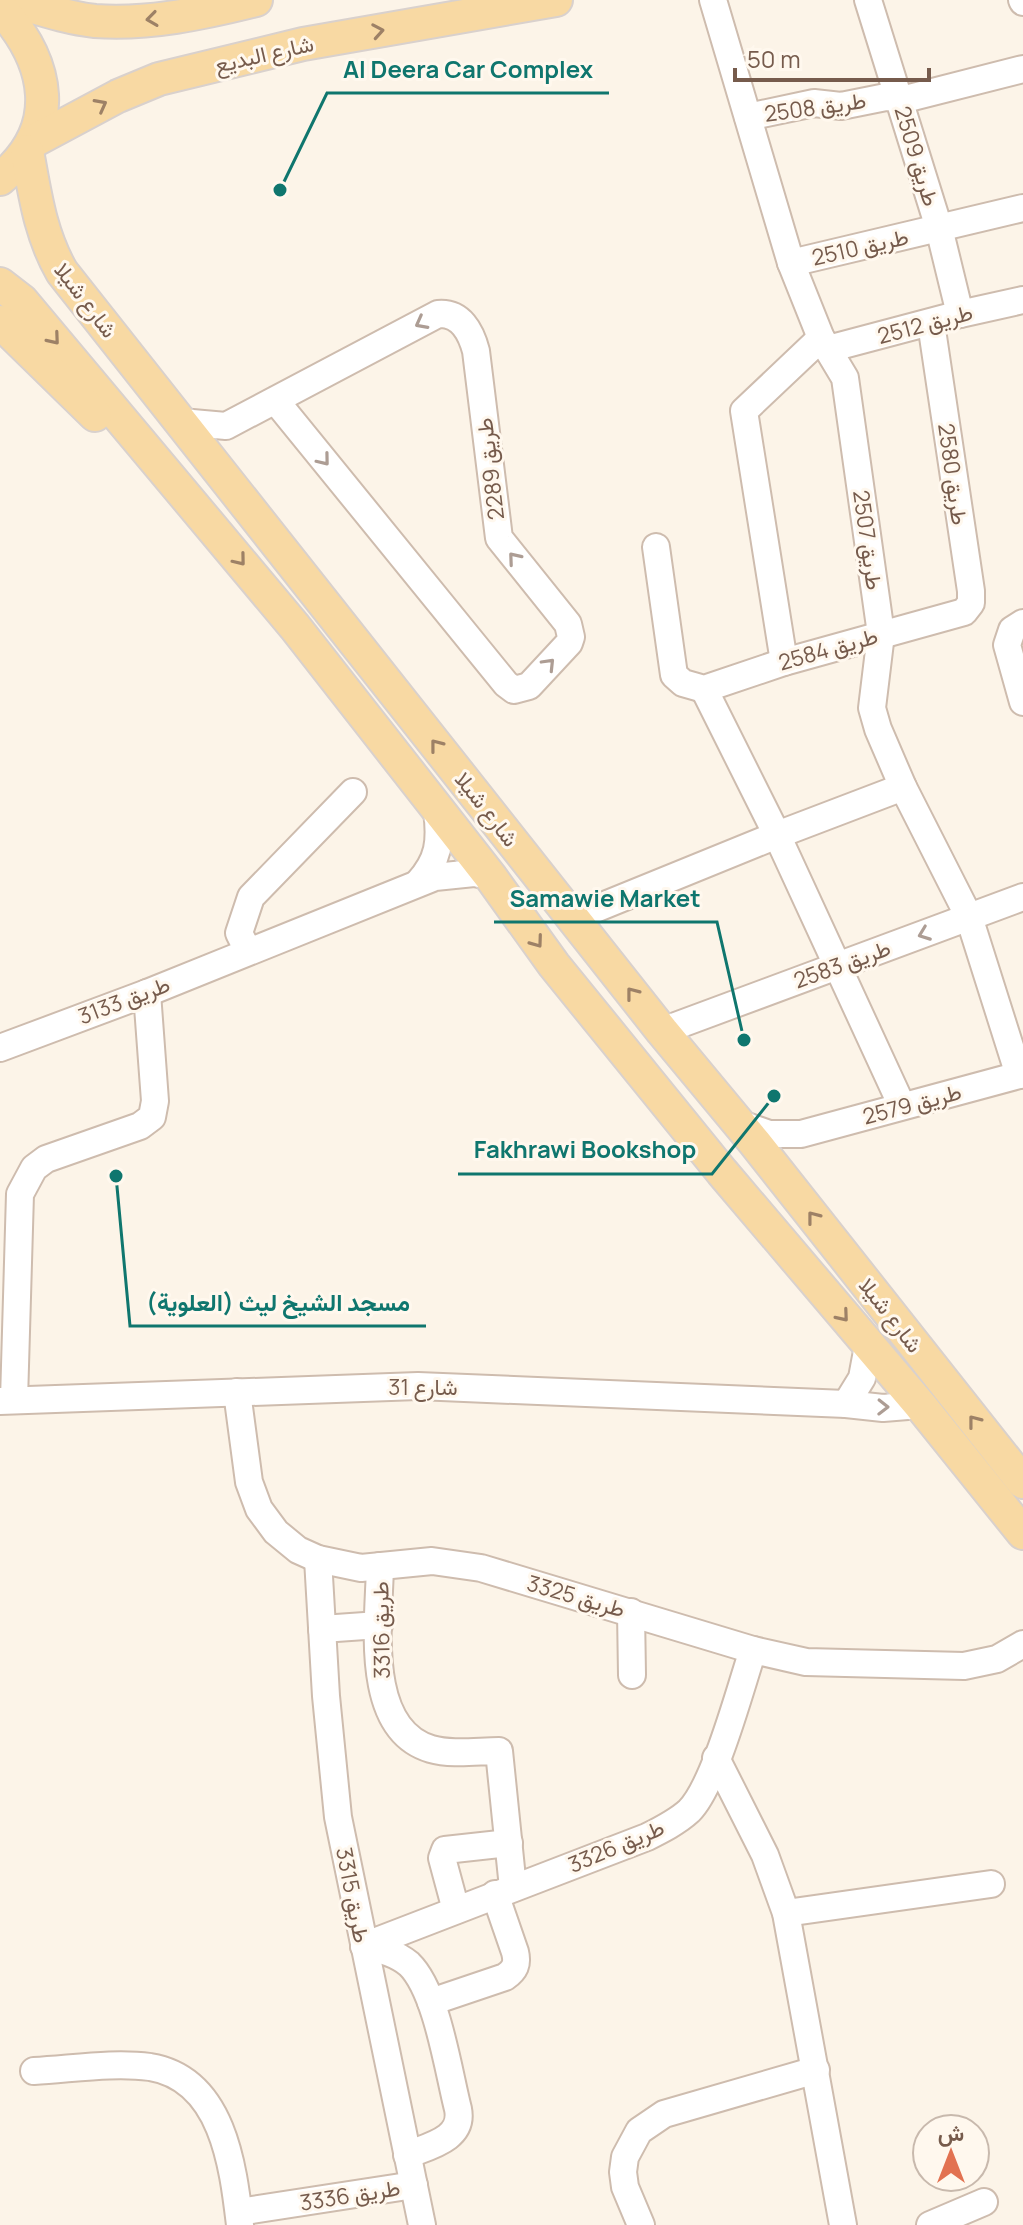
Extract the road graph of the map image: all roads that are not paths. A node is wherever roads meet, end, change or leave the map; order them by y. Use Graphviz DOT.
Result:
graph roads {
  1 [pos="10,0"];
  2 [pos="556,0"];
  3 [pos="713,0"];
  4 [pos="868,0"];
  5 [pos="239,2"];
  6 [pos="0,8"];
  7 [pos="1023,69"];
  8 [pos="898,99"];
  9 [pos="748,117"];
  10 [pos="29,147"];
  11 [pos="0,179"];
  12 [pos="1023,208"];
  13 [pos="939,228"];
  14 [pos="791,263"];
  15 [pos="0,284"];
  16 [pos="1023,300"];
  17 [pos="960,314"];
  18 [pos="0,322"];
  19 [pos="931,323"];
  20 [pos="824,344"];
  21 [pos="275,400"];
  22 [pos="181,422"];
  23 [pos="226,426"];
  24 [pos="215,466"];
  25 [pos="202,513"];
  26 [pos="656,547"];
  27 [pos="954,617"];
  28 [pos="1023,623"];
  29 [pos="881,634"];
  30 [pos="784,662"];
  31 [pos="704,689"];
  32 [pos="1023,702"];
  33 [pos="903,787"];
  34 [pos="353,792"];
  35 [pos="437,811"];
  36 [pos="777,835"];
  37 [pos="490,876"];
  38 [pos="418,883"];
  39 [pos="1023,897"];
  40 [pos="969,917"];
  41 [pos="573,918"];
  42 [pos="248,951"];
  43 [pos="838,967"];
  44 [pos="147,993"];
  45 [pos="662,1031"];
  46 [pos="0,1048"];
  47 [pos="1021,1075"];
  48 [pos="902,1106"];
  49 [pos="738,1123"];
  50 [pos="801,1134"];
  51 [pos="789,1186"];
  52 [pos="868,1346"];
  53 [pos="237,1392"];
  54 [pos="7,1401"];
  55 [pos="846,1404"];
  56 [pos="920,1405"];
  57 [pos="1019,1473"];
  58 [pos="1023,1533"];
  59 [pos="318,1559"];
  60 [pos="380,1566"];
  61 [pos="631,1612"];
  62 [pos="379,1625"];
  63 [pos="322,1629"];
  64 [pos="1023,1644"];
  65 [pos="753,1650"];
  66 [pos="632,1675"];
  67 [pos="716,1758"];
  68 [pos="509,1843"];
  69 [pos="991,1884"];
  70 [pos="504,1891"];
  71 [pos="456,1910"];
  72 [pos="786,1913"];
  73 [pos="364,1946"];
  74 [pos="431,2002"];
  75 [pos="816,2070"];
  76 [pos="34,2071"];
  77 [pos="407,2155"];
  78 [pos="414,2185"];
  79 [pos="984,2202"];
  80 [pos="239,2218"];
  81 [pos="422,2225"];
  82 [pos="641,2225"];
  83 [pos="843,2225"];
  84 [pos="930,2225"];
  5 -- 1 [label="main road, one-way"];
  10 -- 2 [label="main road, شارع البديع, one-way"];
  3 -- 9 [label="street, طريق 2507"];
  4 -- 8 [label="street, طريق 2509"];
  6 -- 10 [label="main road"];
  7 -- 8 [label="street, طريق 2508"];
  8 -- 9 [label="street, طريق 2508"];
  8 -- 13 [label="street, طريق 2509"];
  9 -- 14 [label="street, طريق 2507"];
  10 -- 11 [label="main road"];
  10 -- 22 [label="main road, شارع شيلا"];
  12 -- 13 [label="street, طريق 2510"];
  13 -- 14 [label="street, طريق 2510"];
  13 -- 17 [label="street, طريق 2509"];
  14 -- 20 [label="street, طريق 2507"];
  15 -- 25 [label="main road, شارع شيلا, one-way"];
  16 -- 17 [label="street, طريق 2512"];
  17 -- 19 [label="street, طريق 2512"];
  18 -- 25 [label="main road"];
  19 -- 20 [label="street, طريق 2512"];
  19 -- 27 [label="street, طريق 2580"];
  20 -- 29 [label="street, طريق 2507"];
  20 -- 30 [label="street"];
  21 -- 21 [label="street, طريق 2289, one-way"];
  21 -- 23 [label="street, طريق 2289"];
  22 -- 23 [label="street"];
  22 -- 24 [label="main road, شارع شيلا"];
  23 -- 24 [label="street"];
  41 -- 24 [label="main road, شارع شيلا, one-way"];
  25 -- 35 [label="main road, شارع شيلا, one-way"];
  26 -- 31 [label="street"];
  27 -- 29 [label="street, طريق 2584"];
  28 -- 32 [label="street"];
  29 -- 30 [label="street, طريق 2584"];
  29 -- 33 [label="street, طريق 2507"];
  30 -- 31 [label="street, طريق 2584"];
  31 -- 36 [label="street"];
  33 -- 36 [label="street"];
  33 -- 40 [label="street, طريق 2507"];
  34 -- 42 [label="street"];
  35 -- 37 [label="main road, شارع شيلا"];
  35 -- 38 [label="street"];
  36 -- 41 [label="street"];
  36 -- 43 [label="street"];
  37 -- 38 [label="street, طريق 3133"];
  37 -- 52 [label="main road, شارع شيلا, one-way"];
  38 -- 42 [label="street, طريق 3133"];
  39 -- 40 [label="street, طريق 2583"];
  40 -- 43 [label="street, طريق 2583, one-way"];
  40 -- 47 [label="street, طريق 2507"];
  45 -- 41 [label="main road, شارع شيلا, one-way"];
  42 -- 44 [label="street, طريق 3133"];
  43 -- 45 [label="street, طريق 2583"];
  43 -- 48 [label="street"];
  44 -- 46 [label="street, طريق 3133"];
  44 -- 54 [label="street"];
  45 -- 49 [label="main road, شارع شيلا"];
  47 -- 48 [label="street, طريق 2579"];
  48 -- 50 [label="street, طريق 2579"];
  49 -- 50 [label="street, طريق 2579"];
  49 -- 51 [label="main road, شارع شيلا"];
  50 -- 51 [label="street"];
  57 -- 51 [label="main road, شارع شيلا, one-way"];
  52 -- 55 [label="street"];
  52 -- 56 [label="main road, شارع شيلا"];
  53 -- 54 [label="street, شارع 31"];
  53 -- 55 [label="street, شارع 31"];
  53 -- 59 [label="street, طريق 3325"];
  55 -- 56 [label="street, شارع 31, one-way"];
  56 -- 58 [label="main road, شارع شيلا"];
  59 -- 60 [label="street, طريق 3325"];
  59 -- 63 [label="street, طريق 3315"];
  60 -- 61 [label="street, طريق 3325"];
  60 -- 62 [label="street, طريق 3316"];
  61 -- 65 [label="street, طريق 3325"];
  61 -- 66 [label="street"];
  62 -- 63 [label="street"];
  62 -- 68 [label="street, طريق 3316"];
  63 -- 73 [label="street, طريق 3315"];
  64 -- 65 [label="street, طريق 3325"];
  65 -- 67 [label="street, طريق 3326"];
  67 -- 70 [label="street, طريق 3326"];
  67 -- 72 [label="street"];
  68 -- 70 [label="street"];
  68 -- 71 [label="street"];
  69 -- 72 [label="street"];
  70 -- 71 [label="street, طريق 3326"];
  70 -- 74 [label="street"];
  71 -- 73 [label="street, طريق 3326"];
  72 -- 75 [label="street"];
  73 -- 74 [label="street"];
  73 -- 77 [label="street, طريق 3315"];
  74 -- 77 [label="street"];
  75 -- 82 [label="street"];
  75 -- 83 [label="street"];
  76 -- 80 [label="street, طريق 3336"];
  77 -- 78 [label="street, طريق 3315"];
  78 -- 80 [label="street, طريق 3336"];
  78 -- 81 [label="street, طريق 3315"];
  79 -- 84 [label="street"];
}
